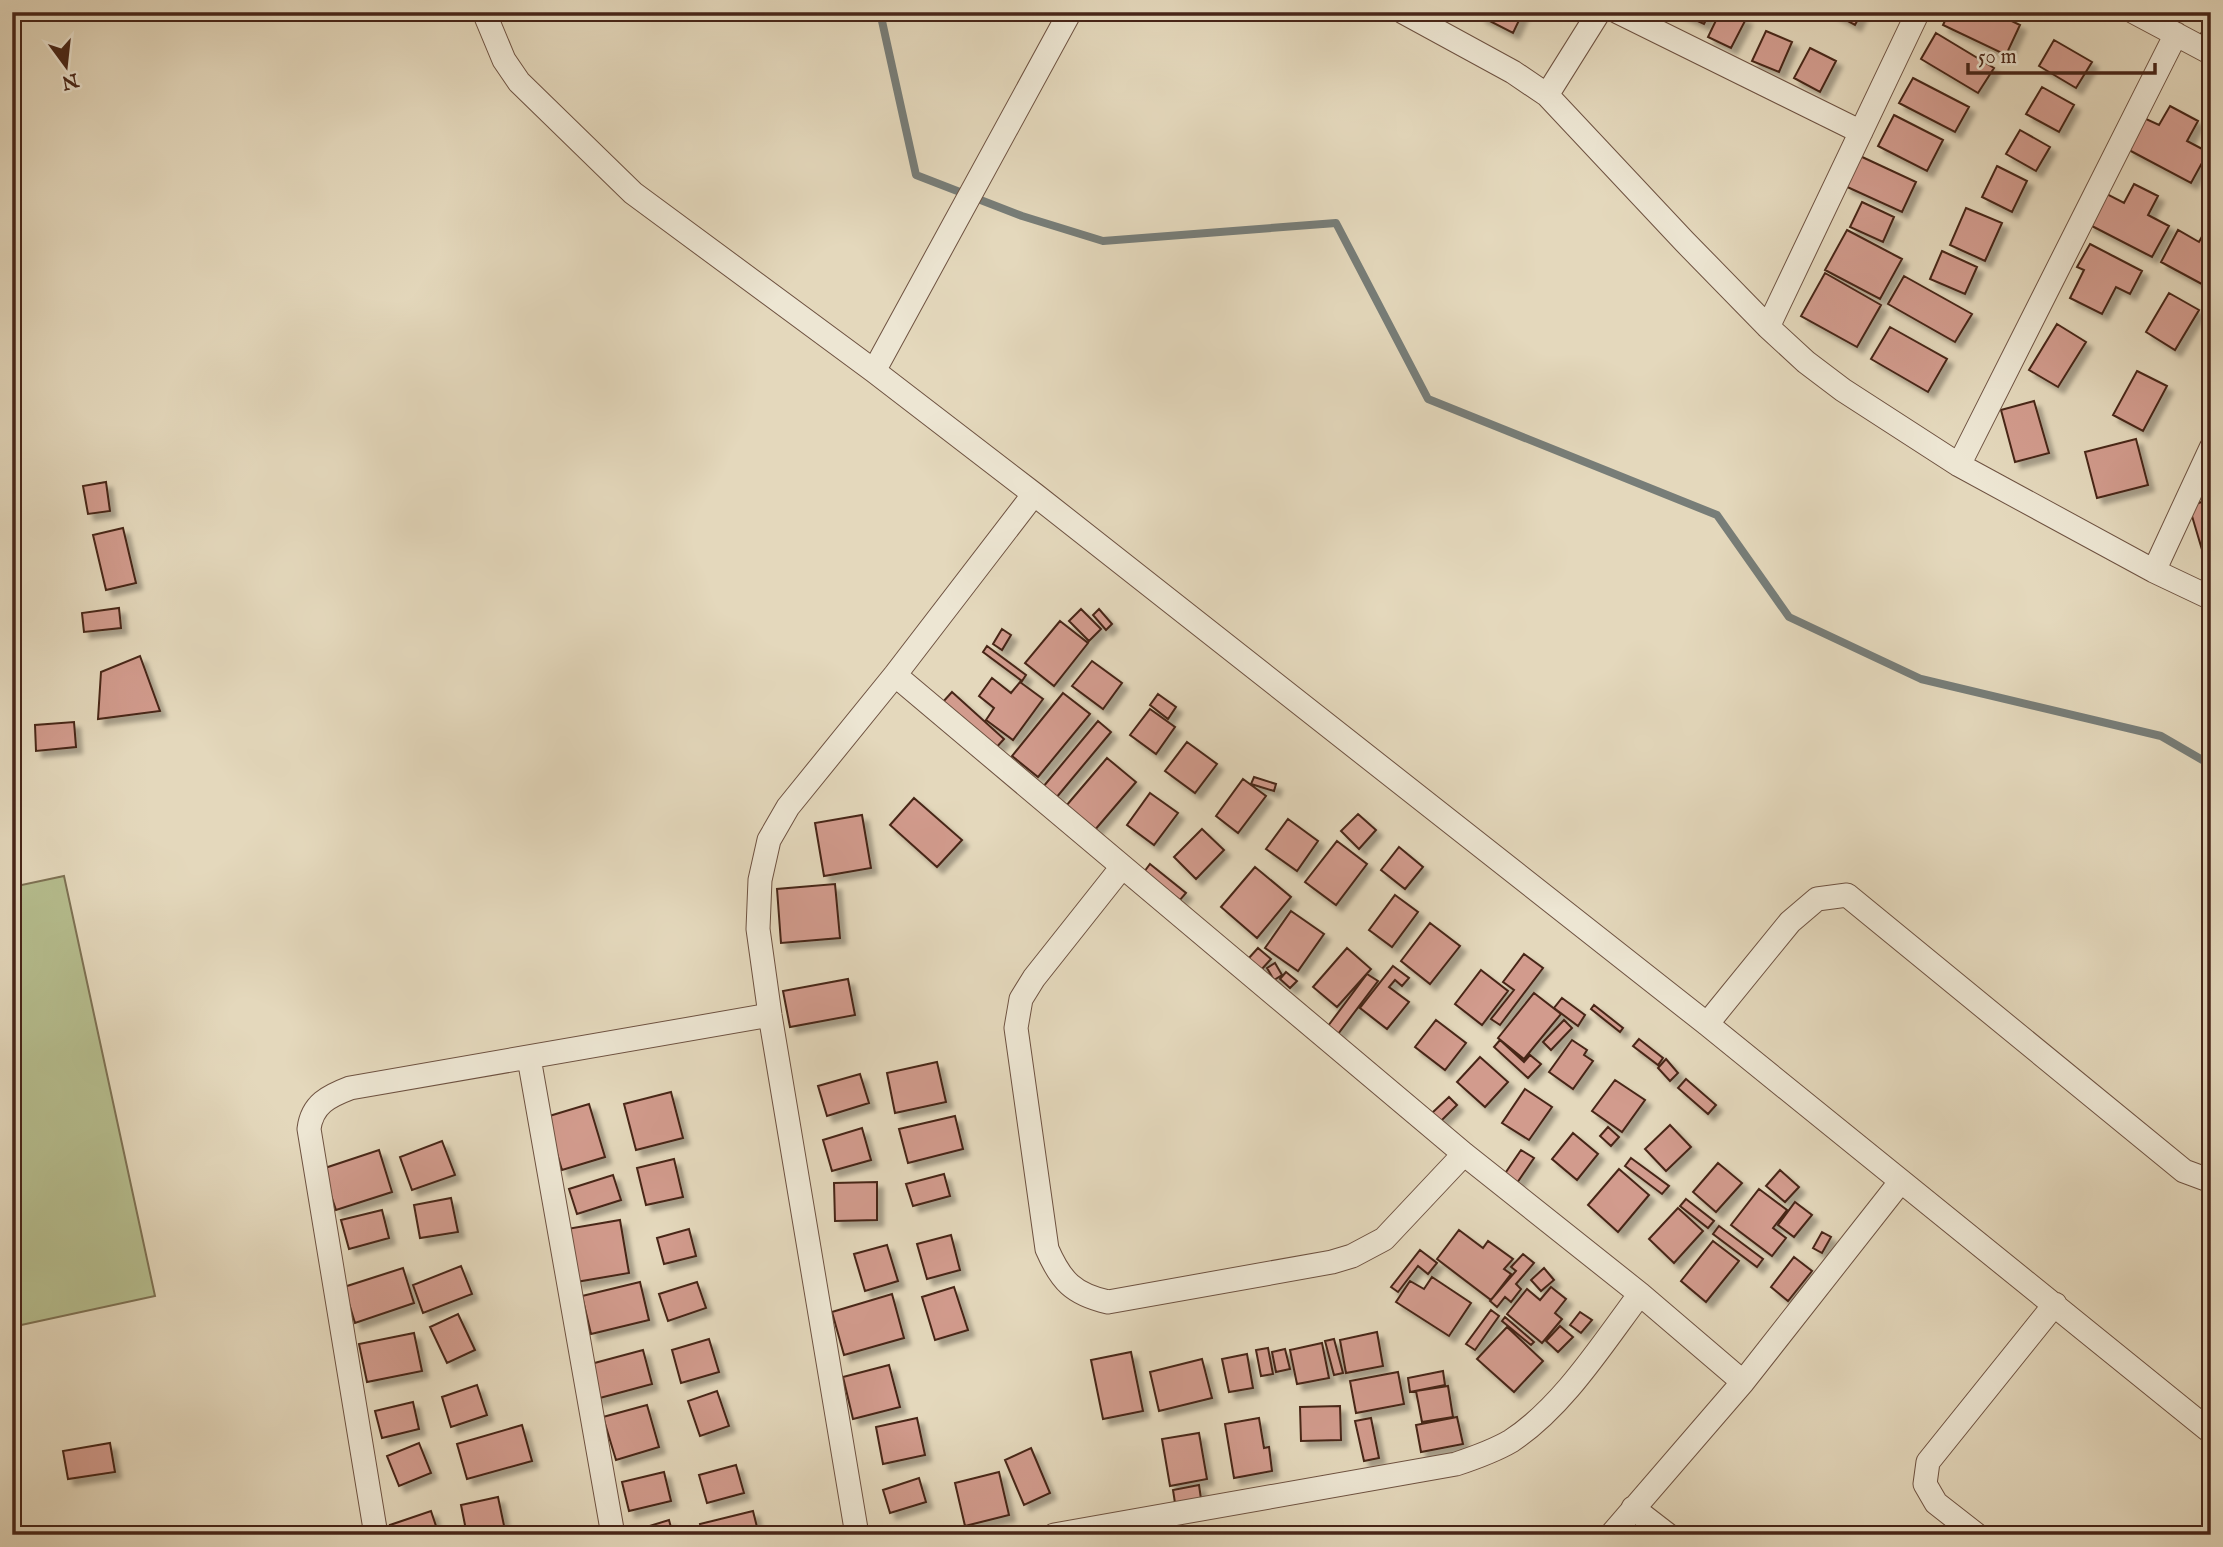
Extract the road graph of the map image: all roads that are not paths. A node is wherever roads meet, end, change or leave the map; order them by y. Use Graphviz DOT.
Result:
graph roads {
  1 [pos="484,12"];
  2 [pos="1070,12"];
  3 [pos="1403,12"];
  4 [pos="1599,12"];
  5 [pos="1618,12"];
  6 [pos="1918,12"];
  7 [pos="2134,12"];
  8 [pos="2176,34"];
  9 [pos="2211,53"];
  10 [pos="1547,95"];
  11 [pos="1861,132"];
  12 [pos="1768,327"];
  13 [pos="874,370"];
  14 [pos="2211,448"];
  15 [pos="1959,465"];
  16 [pos="1034,494"];
  17 [pos="2154,571"];
  18 [pos="2211,598"];
  19 [pos="895,675"];
  20 [pos="1122,867"];
  21 [pos="770,1015"];
  22 [pos="1707,1024"];
  23 [pos="529,1058"];
  24 [pos="1464,1154"];
  25 [pos="1901,1181"];
  26 [pos="2211,1181"];
  27 [pos="1640,1294"];
  28 [pos="2055,1304"];
  29 [pos="1744,1382"];
  30 [pos="2211,1432"];
  31 [pos="1633,1508"];
  32 [pos="376,1535"];
  33 [pos="613,1535"];
  34 [pos="857,1535"];
  35 [pos="1055,1535"];
  36 [pos="1611,1535"];
  37 [pos="1668,1535"];
  38 [pos="1977,1535"];
  1 -- 13 [label="street"];
  2 -- 13 [label="street"];
  3 -- 10 [label="street"];
  4 -- 10 [label="street"];
  5 -- 11 [label="street"];
  6 -- 11 [label="street"];
  7 -- 8 [label="street"];
  8 -- 9 [label="street"];
  8 -- 15 [label="street"];
  10 -- 12 [label="street"];
  11 -- 12 [label="street"];
  12 -- 15 [label="street"];
  13 -- 16 [label="street"];
  14 -- 17 [label="street"];
  15 -- 17 [label="street"];
  16 -- 19 [label="street"];
  16 -- 22 [label="street"];
  17 -- 18 [label="street"];
  19 -- 20 [label="street"];
  19 -- 21 [label="street"];
  20 -- 24 [label="street"];
  20 -- 24 [label="street"];
  21 -- 23 [label="street"];
  21 -- 34 [label="street"];
  22 -- 25 [label="street"];
  22 -- 26 [label="street"];
  23 -- 32 [label="street"];
  23 -- 33 [label="street"];
  24 -- 27 [label="street"];
  25 -- 28 [label="street"];
  25 -- 29 [label="street"];
  27 -- 29 [label="street"];
  27 -- 35 [label="street"];
  28 -- 30 [label="street"];
  28 -- 38 [label="street"];
  29 -- 31 [label="street"];
  31 -- 36 [label="street"];
  31 -- 37 [label="street"];
}
